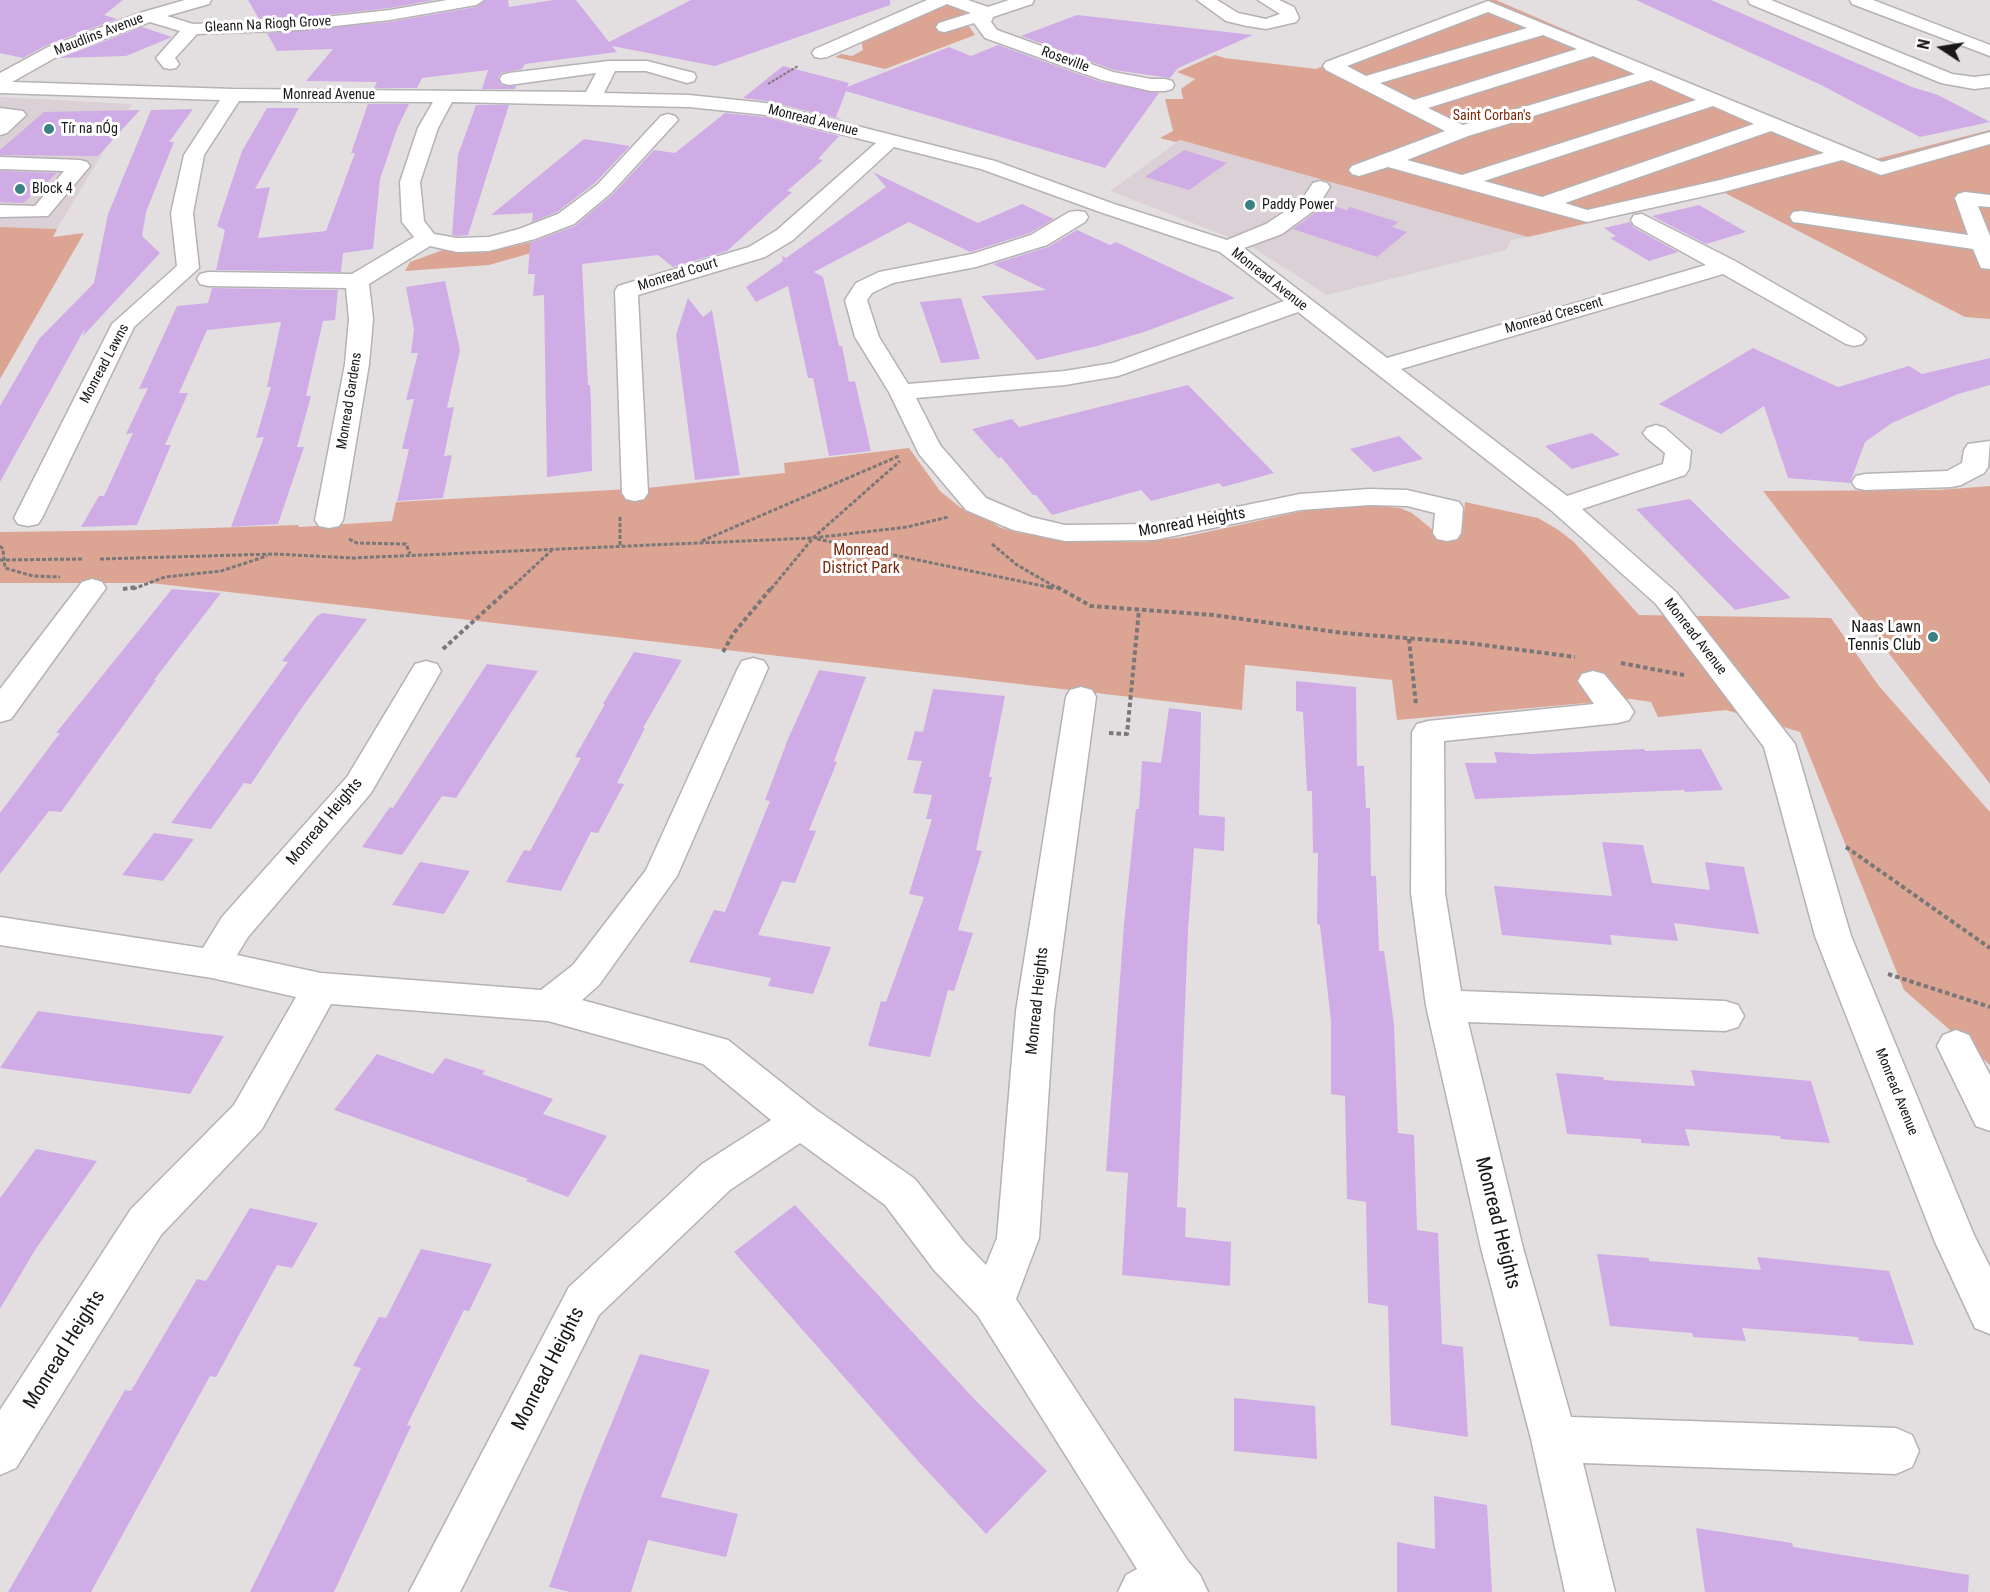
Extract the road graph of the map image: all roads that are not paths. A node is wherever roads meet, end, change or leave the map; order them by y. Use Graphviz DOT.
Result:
graph roads {
  1 [pos="203,0"];
  2 [pos="375,0"];
  3 [pos="476,0"];
  4 [pos="941,0"];
  5 [pos="952,0"];
  6 [pos="1026,0"];
  7 [pos="1205,0"];
  8 [pos="1266,0"];
  9 [pos="1756,0"];
  10 [pos="1858,0"];
  11 [pos="986,12"];
  12 [pos="390,15"];
  13 [pos="149,16"];
  14 [pos="945,27"];
  15 [pos="192,29"];
  16 [pos="1544,29"];
  17 [pos="1594,50"];
  18 [pos="1990,51"];
  19 [pos="821,52"];
  20 [pos="170,64"];
  21 [pos="609,66"];
  22 [pos="1653,74"];
  23 [pos="687,77"];
  24 [pos="509,79"];
  25 [pos="0,81"];
  26 [pos="1990,81"];
  27 [pos="1364,82"];
  28 [pos="1165,85"];
  29 [pos="0,87"];
  30 [pos="233,95"];
  31 [pos="446,96"];
  32 [pos="592,98"];
  33 [pos="1714,100"];
  34 [pos="1414,106"];
  35 [pos="0,114"];
  36 [pos="668,120"];
  37 [pos="1773,124"];
  38 [pos="0,129"];
  39 [pos="1461,132"];
  40 [pos="1990,138"];
  41 [pos="890,140"];
  42 [pos="1941,152"];
  43 [pos="1843,154"];
  44 [pos="1990,158"];
  45 [pos="1387,161"];
  46 [pos="1524,161"];
  47 [pos="0,163"];
  48 [pos="1359,170"];
  49 [pos="1462,182"];
  50 [pos="1320,187"];
  51 [pos="1581,191"];
  52 [pos="1990,201"];
  53 [pos="1543,204"];
  54 [pos="1617,210"];
  55 [pos="0,211"];
  56 [pos="1077,217"];
  57 [pos="1801,217"];
  58 [pos="1642,220"];
  59 [pos="427,238"];
  60 [pos="1228,247"];
  61 [pos="1988,252"];
  62 [pos="1727,266"];
  63 [pos="208,279"];
  64 [pos="357,281"];
  65 [pos="1299,304"];
  66 [pos="1854,339"];
  67 [pos="1382,367"];
  68 [pos="901,392"];
  69 [pos="1656,433"];
  70 [pos="1982,458"];
  71 [pos="1865,482"];
  72 [pos="635,493"];
  73 [pos="1563,506"];
  74 [pos="28,518"];
  75 [pos="329,520"];
  76 [pos="1447,534"];
  77 [pos="102,589"];
  78 [pos="1595,667"];
  79 [pos="753,668"];
  80 [pos="426,671"];
  81 [pos="0,711"];
  82 [pos="1078,714"];
  83 [pos="0,931"];
  84 [pos="212,964"];
  85 [pos="321,988"];
  86 [pos="548,1006"];
  87 [pos="1444,1006"];
  88 [pos="1725,1016"];
  89 [pos="1956,1046"];
  90 [pos="1989,1110"];
  91 [pos="801,1121"];
  92 [pos="993,1302"];
  93 [pos="1990,1312"];
  94 [pos="1554,1439"];
  95 [pos="1896,1451"];
  96 [pos="0,1452"];
  97 [pos="1166,1587"];
  98 [pos="434,1592"];
  99 [pos="1590,1592"];
  1 -- 13 [label="street, Maudlins Avenue"];
  2 -- 12 [label="street"];
  3 -- 12 [label="street, Gleann Na Riogh Grove"];
  4 -- 19 [label="street"];
  5 -- 11 [label="street"];
  6 -- 11 [label="street"];
  7 -- 8 [label="street"];
  9 -- 26 [label="street"];
  10 -- 18 [label="street"];
  11 -- 14 [label="street"];
  11 -- 28 [label="street, Roseville"];
  12 -- 15 [label="street, Gleann Na Riogh Grove"];
  13 -- 15 [label="street, Gleann Na Riogh Grove"];
  13 -- 25 [label="street, Maudlins Avenue"];
  15 -- 20 [label="street"];
  16 -- 17 [label="street"];
  16 -- 27 [label="street"];
  16 -- 27 [label="street"];
  17 -- 22 [label="street"];
  17 -- 34 [label="street"];
  21 -- 23 [label="street"];
  21 -- 24 [label="street"];
  21 -- 32 [label="street"];
  22 -- 33 [label="street"];
  22 -- 39 [label="street"];
  27 -- 34 [label="street"];
  29 -- 30 [label="street, Monread Avenue"];
  30 -- 31 [label="street, Monread Avenue"];
  30 -- 74 [label="street, Monread Lawns"];
  31 -- 32 [label="street, Monread Avenue"];
  31 -- 59 [label="street"];
  32 -- 41 [label="street, Monread Avenue"];
  33 -- 37 [label="street"];
  33 -- 46 [label="street"];
  34 -- 39 [label="street"];
  35 -- 38 [label="street"];
  36 -- 59 [label="street"];
  37 -- 43 [label="street"];
  37 -- 51 [label="street"];
  39 -- 45 [label="street"];
  39 -- 46 [label="street"];
  40 -- 42 [label="street"];
  41 -- 60 [label="street, Monread Avenue"];
  41 -- 72 [label="street, Monread Court"];
  42 -- 43 [label="street"];
  42 -- 44 [label="street"];
  43 -- 54 [label="street"];
  45 -- 48 [label="street"];
  45 -- 49 [label="street"];
  46 -- 49 [label="street"];
  46 -- 51 [label="street"];
  47 -- 55 [label="street"];
  49 -- 53 [label="street"];
  50 -- 60 [label="street"];
  51 -- 53 [label="street"];
  51 -- 54 [label="street"];
  52 -- 61 [label="street"];
  53 -- 54 [label="street"];
  56 -- 68 [label="street, Monread Heights"];
  57 -- 61 [label="street"];
  58 -- 62 [label="street"];
  59 -- 64 [label="street"];
  60 -- 65 [label="street, Monread Avenue"];
  62 -- 66 [label="street"];
  62 -- 67 [label="street, Monread Crescent"];
  63 -- 64 [label="street"];
  64 -- 75 [label="street, Monread Gardens"];
  65 -- 67 [label="street, Monread Avenue"];
  65 -- 68 [label="street"];
  67 -- 73 [label="street, Monread Avenue"];
  68 -- 76 [label="street, Monread Heights"];
  69 -- 73 [label="street"];
  70 -- 71 [label="street"];
  73 -- 93 [label="street, Monread Avenue"];
  77 -- 81 [label="street"];
  78 -- 87 [label="street, Monread Heights"];
  79 -- 86 [label="street"];
  80 -- 84 [label="street, Monread Heights"];
  82 -- 92 [label="street, Monread Heights"];
  83 -- 84 [label="street"];
  84 -- 85 [label="street"];
  85 -- 86 [label="street"];
  85 -- 96 [label="street, Monread Heights"];
  86 -- 91 [label="street"];
  87 -- 88 [label="street"];
  87 -- 94 [label="street, Monread Heights"];
  89 -- 90 [label="street"];
  91 -- 92 [label="street"];
  91 -- 98 [label="street, Monread Heights"];
  92 -- 97 [label="street"];
  94 -- 95 [label="street"];
  94 -- 99 [label="street, Monread Heights"];
}
